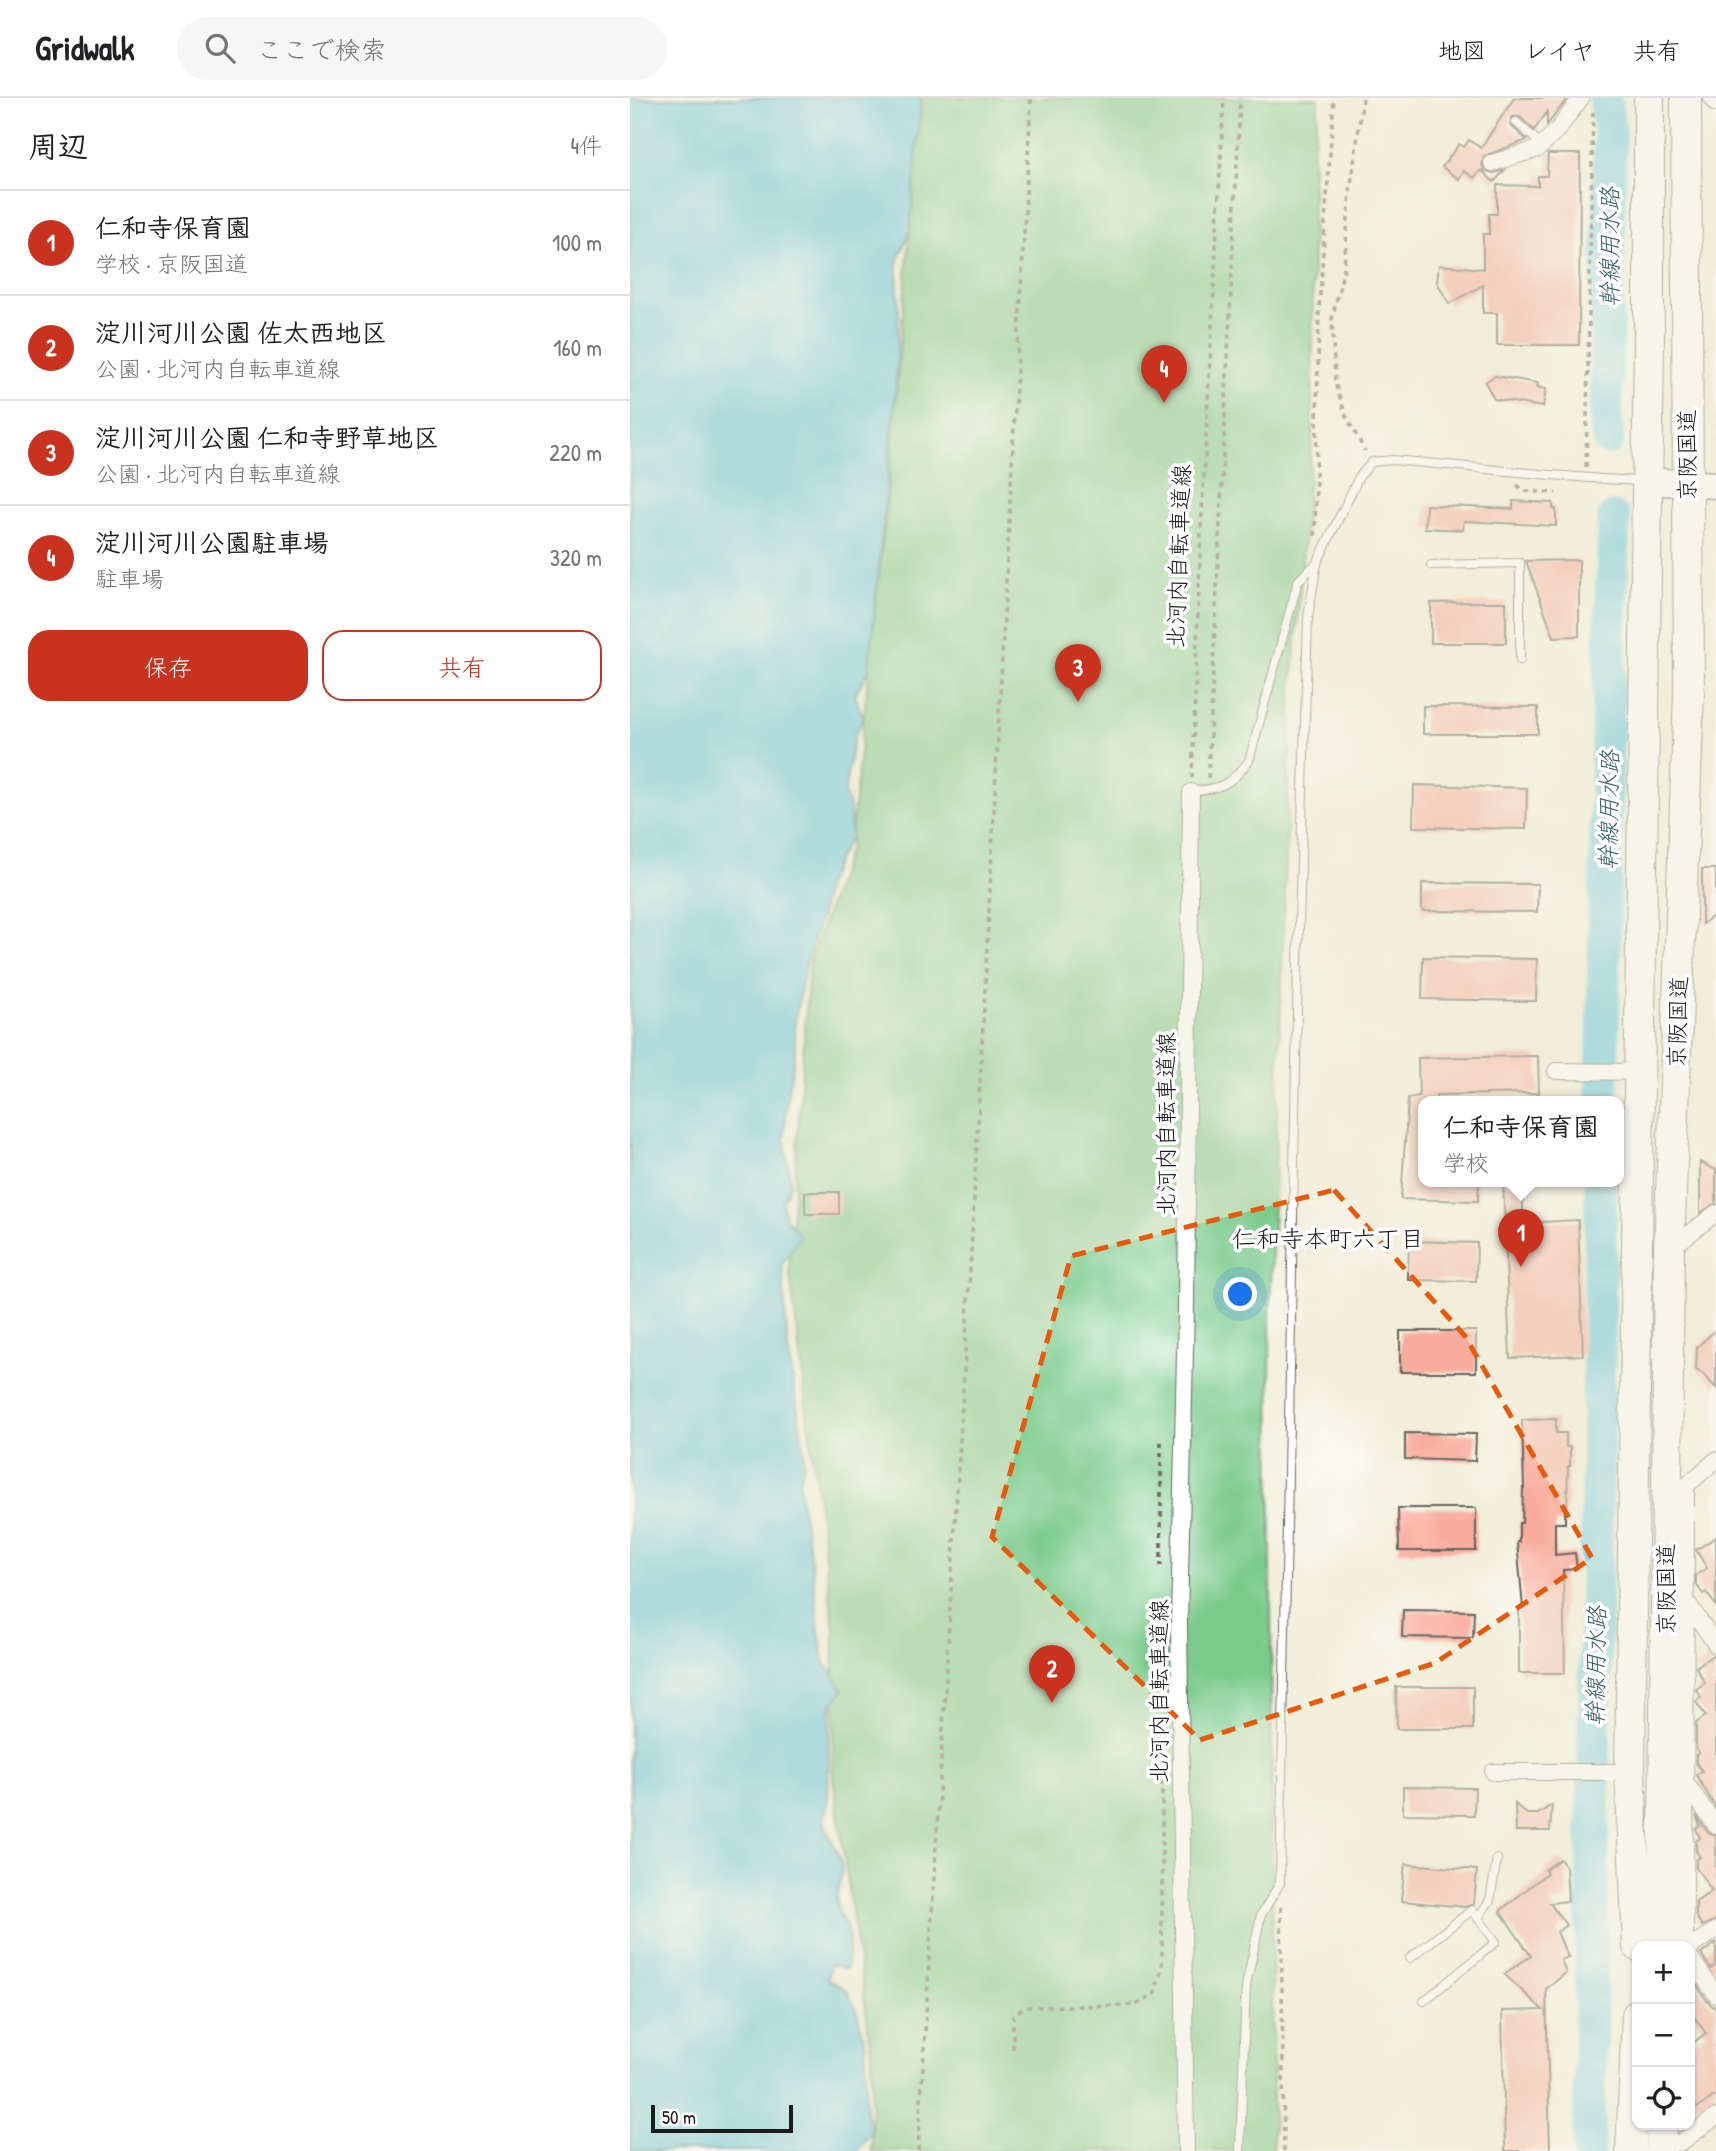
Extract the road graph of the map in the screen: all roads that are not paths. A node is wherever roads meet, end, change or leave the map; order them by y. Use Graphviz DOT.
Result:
graph roads {
  1 [pos="1581,98"];
  2 [pos="1648,98"];
  3 [pos="1686,98"];
  4 [pos="1711,98"];
  5 [pos="1716,104"];
  6 [pos="1516,122"];
  7 [pos="1542,145"];
  8 [pos="1492,163"];
  9 [pos="1646,481"];
  10 [pos="1686,483"];
  11 [pos="1716,485"];
  12 [pos="1317,564"];
  13 [pos="1431,565"];
  14 [pos="1520,660"];
  15 [pos="1200,791"];
  16 [pos="1556,1072"];
  17 [pos="1626,1072"];
  18 [pos="1716,1213"];
  19 [pos="1669,1250"];
  20 [pos="1714,1466"];
  21 [pos="1676,1489"];
  22 [pos="1687,1602"];
  23 [pos="1716,1645"];
  24 [pos="1493,1772"];
  25 [pos="1618,1772"];
  26 [pos="1686,1783"];
  27 [pos="1716,1826"];
  28 [pos="1497,1859"];
  29 [pos="1478,1918"];
  30 [pos="1716,1930"];
  31 [pos="1637,1941"];
  32 [pos="1663,1941"];
  33 [pos="1688,1941"];
  34 [pos="1695,1943"];
  35 [pos="1410,1958"];
  36 [pos="1695,1964"];
  37 [pos="1716,1995"];
  38 [pos="1424,2001"];
  39 [pos="1635,2067"];
  40 [pos="1716,2117"];
  41 [pos="1671,2142"];
  42 [pos="1186,2151"];
  43 [pos="1240,2151"];
  44 [pos="1631,2151"];
  1 -- 7 [label="street"];
  2 -- 9 [label="highway, 京阪国道"];
  3 -- 10 [label="highway, 京阪国道"];
  4 -- 5 [label="street"];
  6 -- 7 [label="lane"];
  7 -- 8 [label="street"];
  9 -- 10 [label="main road"];
  9 -- 12 [label="lane"];
  9 -- 17 [label="highway, 京阪国道"];
  10 -- 11 [label="main road"];
  10 -- 19 [label="highway, 京阪国道"];
  12 -- 15 [label="lane"];
  12 -- 43 [label="lane"];
  13 -- 14 [label="lane"];
  15 -- 42 [label="street, 北河内自転車道線"];
  16 -- 17 [label="street"];
  17 -- 25 [label="highway, 京阪国道"];
  18 -- 19 [label="street"];
  19 -- 21 [label="highway, 京阪国道"];
  20 -- 21 [label="street"];
  21 -- 22 [label="street"];
  21 -- 32 [label="highway, 京阪国道"];
  22 -- 23 [label="street"];
  22 -- 26 [label="street"];
  24 -- 25 [label="street"];
  25 -- 31 [label="highway, 京阪国道"];
  26 -- 27 [label="street"];
  26 -- 33 [label="street"];
  28 -- 29 [label="lane"];
  29 -- 35 [label="lane"];
  29 -- 38 [label="lane"];
  30 -- 34 [label="street"];
  36 -- 37 [label="street"];
  39 -- 44 [label="highway"];
  40 -- 41 [label="street"];
}
